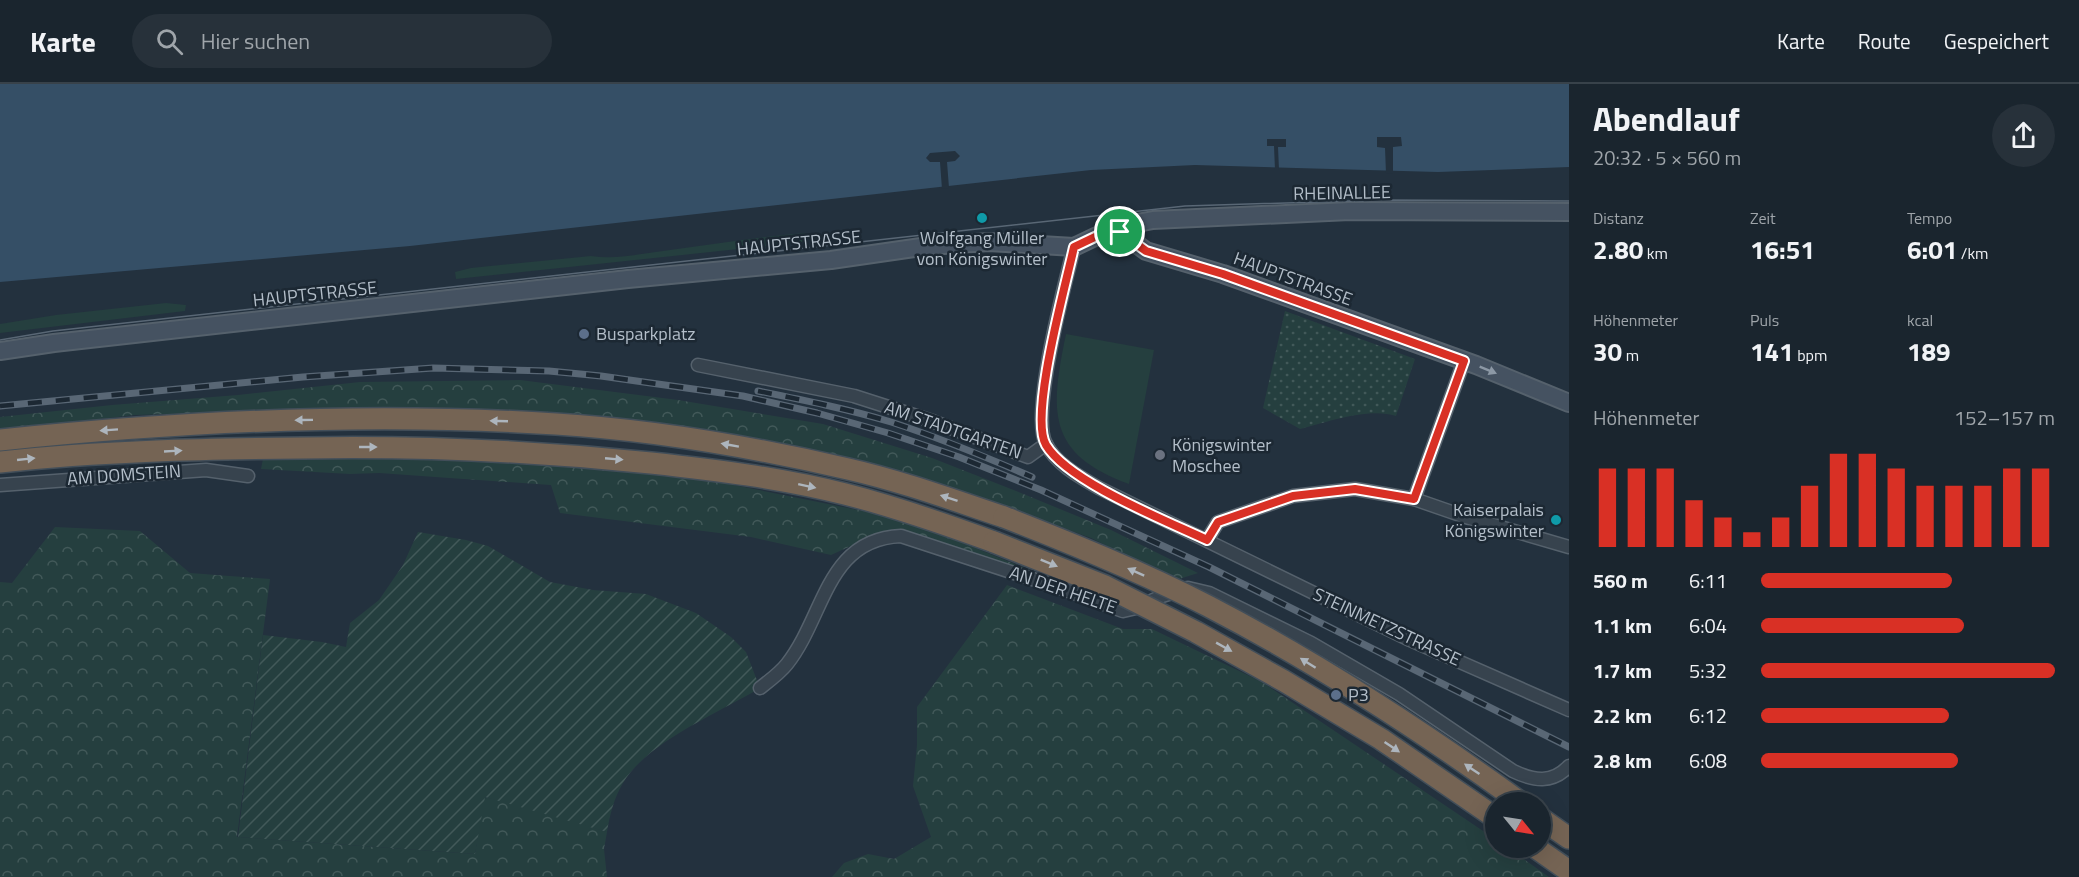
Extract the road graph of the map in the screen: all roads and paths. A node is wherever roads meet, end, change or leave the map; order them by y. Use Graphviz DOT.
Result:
graph roads {
  1 [pos="1569,212"];
  2 [pos="1120,232"];
  3 [pos="1074,247"];
  4 [pos="0,351"];
  5 [pos="1464,361"];
  6 [pos="698,365"];
  7 [pos="1569,403"];
  8 [pos="0,440"];
  9 [pos="1046,444"];
  10 [pos="0,462"];
  11 [pos="248,476"];
  12 [pos="0,485"];
  13 [pos="1414,499"];
  14 [pos="1207,540"];
  15 [pos="1569,546"];
  16 [pos="760,688"];
  17 [pos="1569,710"];
  18 [pos="1569,766"];
  19 [pos="1505,792"];
  20 [pos="1485,810"];
  21 [pos="1551,826"];
  22 [pos="1569,838"];
  23 [pos="1550,858"];
  24 [pos="1569,872"];
  1 -- 2 [label="street, RHEINALLEE"];
  2 -- 3 [label="street, HAUPTSTRASSE"];
  2 -- 5 [label="street, HAUPTSTRASSE"];
  3 -- 4 [label="street, HAUPTSTRASSE"];
  3 -- 9 [label="street"];
  5 -- 7 [label="street, HAUPTSTRASSE, one-way"];
  5 -- 13 [label="street"];
  6 -- 9 [label="street, AM STADTGARTEN"];
  19 -- 8 [label="highway, one-way, bridge"];
  9 -- 14 [label="street, AM STADTGARTEN"];
  10 -- 20 [label="highway, one-way, bridge"];
  11 -- 12 [label="street, AM DOMSTEIN"];
  13 -- 14 [label="street"];
  13 -- 15 [label="street"];
  14 -- 17 [label="street, STEINMETZSTRASSE"];
  16 -- 18 [label="street, AN DER HELTE"];
  21 -- 22 [label="highway"];
  23 -- 24 [label="highway"];
}
